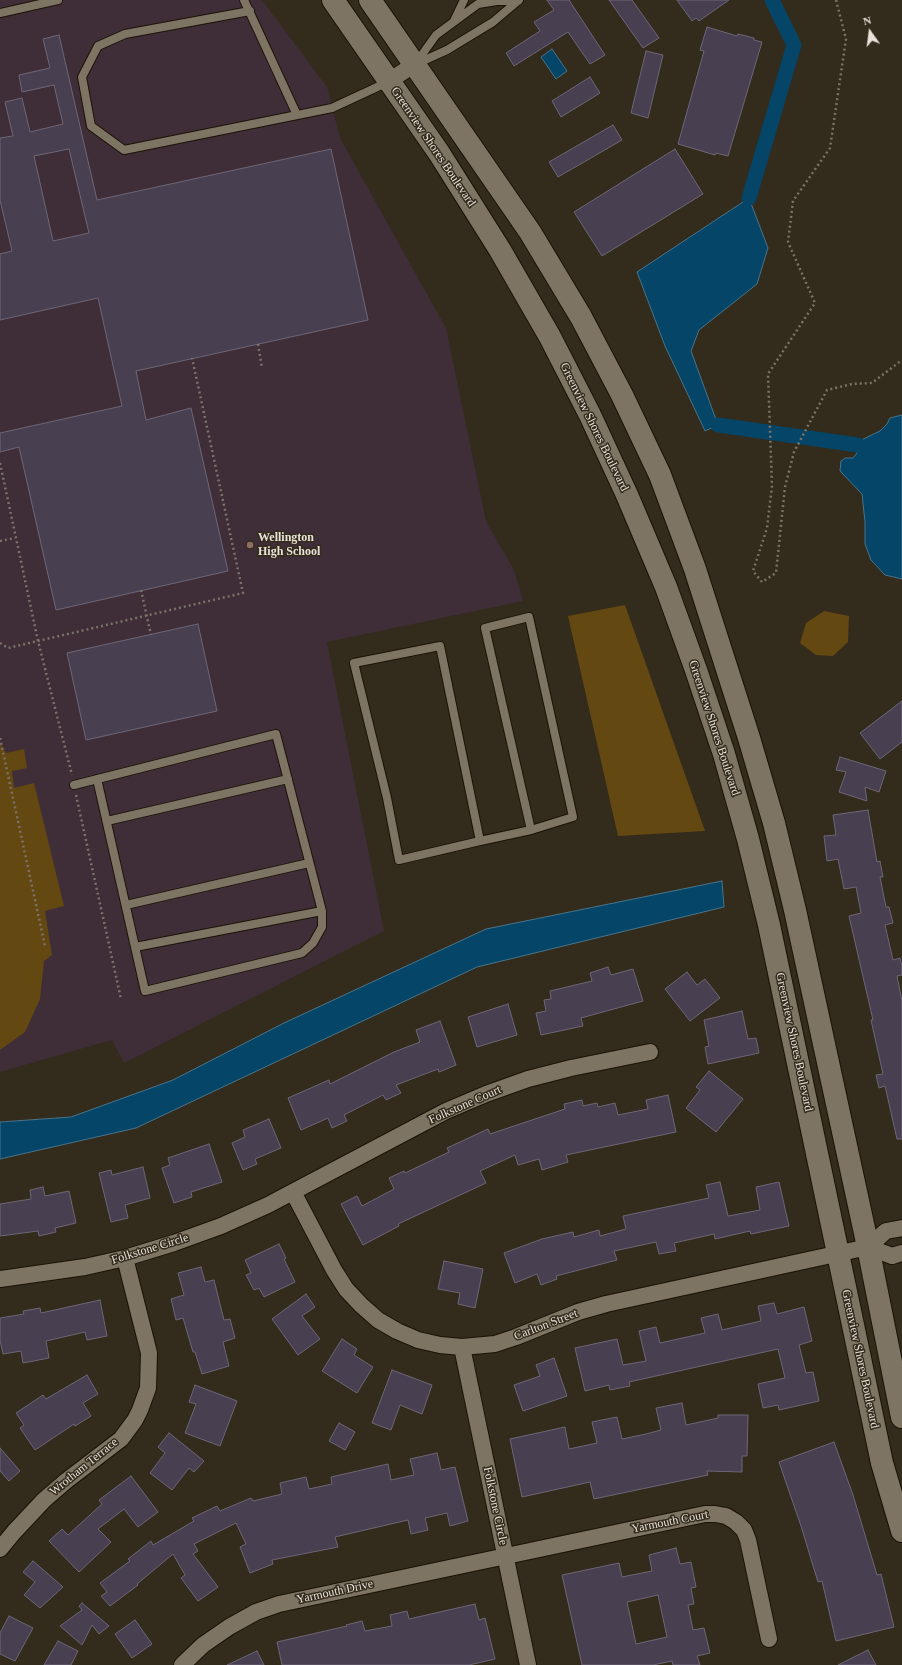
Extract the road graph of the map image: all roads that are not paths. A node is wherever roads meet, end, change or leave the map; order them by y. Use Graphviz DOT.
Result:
graph roads {
  1 [pos="58,0"];
  2 [pos="244,0"];
  3 [pos="333,0"];
  4 [pos="370,0"];
  5 [pos="464,0"];
  6 [pos="496,1"];
  7 [pos="519,1"];
  8 [pos="250,11"];
  9 [pos="0,13"];
  10 [pos="453,22"];
  11 [pos="415,64"];
  12 [pos="389,81"];
  13 [pos="297,115"];
  14 [pos="97,779"];
  15 [pos="288,780"];
  16 [pos="74,785"];
  17 [pos="107,821"];
  18 [pos="531,830"];
  19 [pos="480,841"];
  20 [pos="309,863"];
  21 [pos="126,905"];
  22 [pos="322,910"];
  23 [pos="136,948"];
  24 [pos="650,1052"];
  25 [pos="293,1192"];
  26 [pos="902,1228"];
  27 [pos="868,1247"];
  28 [pos="902,1253"];
  29 [pos="838,1254"];
  30 [pos="125,1258"];
  31 [pos="0,1279"];
  32 [pos="462,1347"];
  33 [pos="902,1417"];
  34 [pos="902,1531"];
  35 [pos="0,1549"];
  36 [pos="505,1556"];
  37 [pos="769,1639"];
  38 [pos="182,1665"];
  39 [pos="528,1665"];
  1 -- 9 [label="lane"];
  2 -- 8 [label="lane"];
  3 -- 12 [label="street, Greenview Shores Boulevard"];
  4 -- 11 [label="street"];
  5 -- 10 [label="lane"];
  6 -- 7 [label="lane"];
  6 -- 10 [label="lane"];
  7 -- 11 [label="lane"];
  8 -- 13 [label="lane"];
  8 -- 13 [label="lane"];
  10 -- 11 [label="lane"];
  11 -- 12 [label="street"];
  11 -- 27 [label="street"];
  12 -- 13 [label="lane"];
  12 -- 29 [label="street, Greenview Shores Boulevard"];
  14 -- 15 [label="lane"];
  14 -- 16 [label="lane"];
  14 -- 17 [label="lane"];
  15 -- 17 [label="lane"];
  15 -- 20 [label="lane"];
  17 -- 21 [label="lane"];
  18 -- 18 [label="lane"];
  18 -- 19 [label="lane"];
  19 -- 19 [label="lane"];
  20 -- 21 [label="lane"];
  20 -- 22 [label="lane"];
  21 -- 23 [label="lane"];
  22 -- 23 [label="lane"];
  22 -- 23 [label="lane"];
  24 -- 25 [label="street, Folkstone Court"];
  25 -- 30 [label="street, Folkstone Circle"];
  25 -- 32 [label="street, Carlton Street"];
  26 -- 27 [label="street"];
  27 -- 28 [label="street"];
  27 -- 29 [label="street, Carlton Street"];
  27 -- 33 [label="street"];
  29 -- 32 [label="street, Carlton Street"];
  29 -- 34 [label="street, Greenview Shores Boulevard"];
  30 -- 31 [label="street, Folkstone Circle"];
  30 -- 35 [label="street, Wrotham Terrace"];
  32 -- 36 [label="street, Folkstone Circle"];
  36 -- 37 [label="street, Yarmouth Court"];
  36 -- 38 [label="street, Yarmouth Drive"];
  36 -- 39 [label="street, Folkstone Circle"];
}
